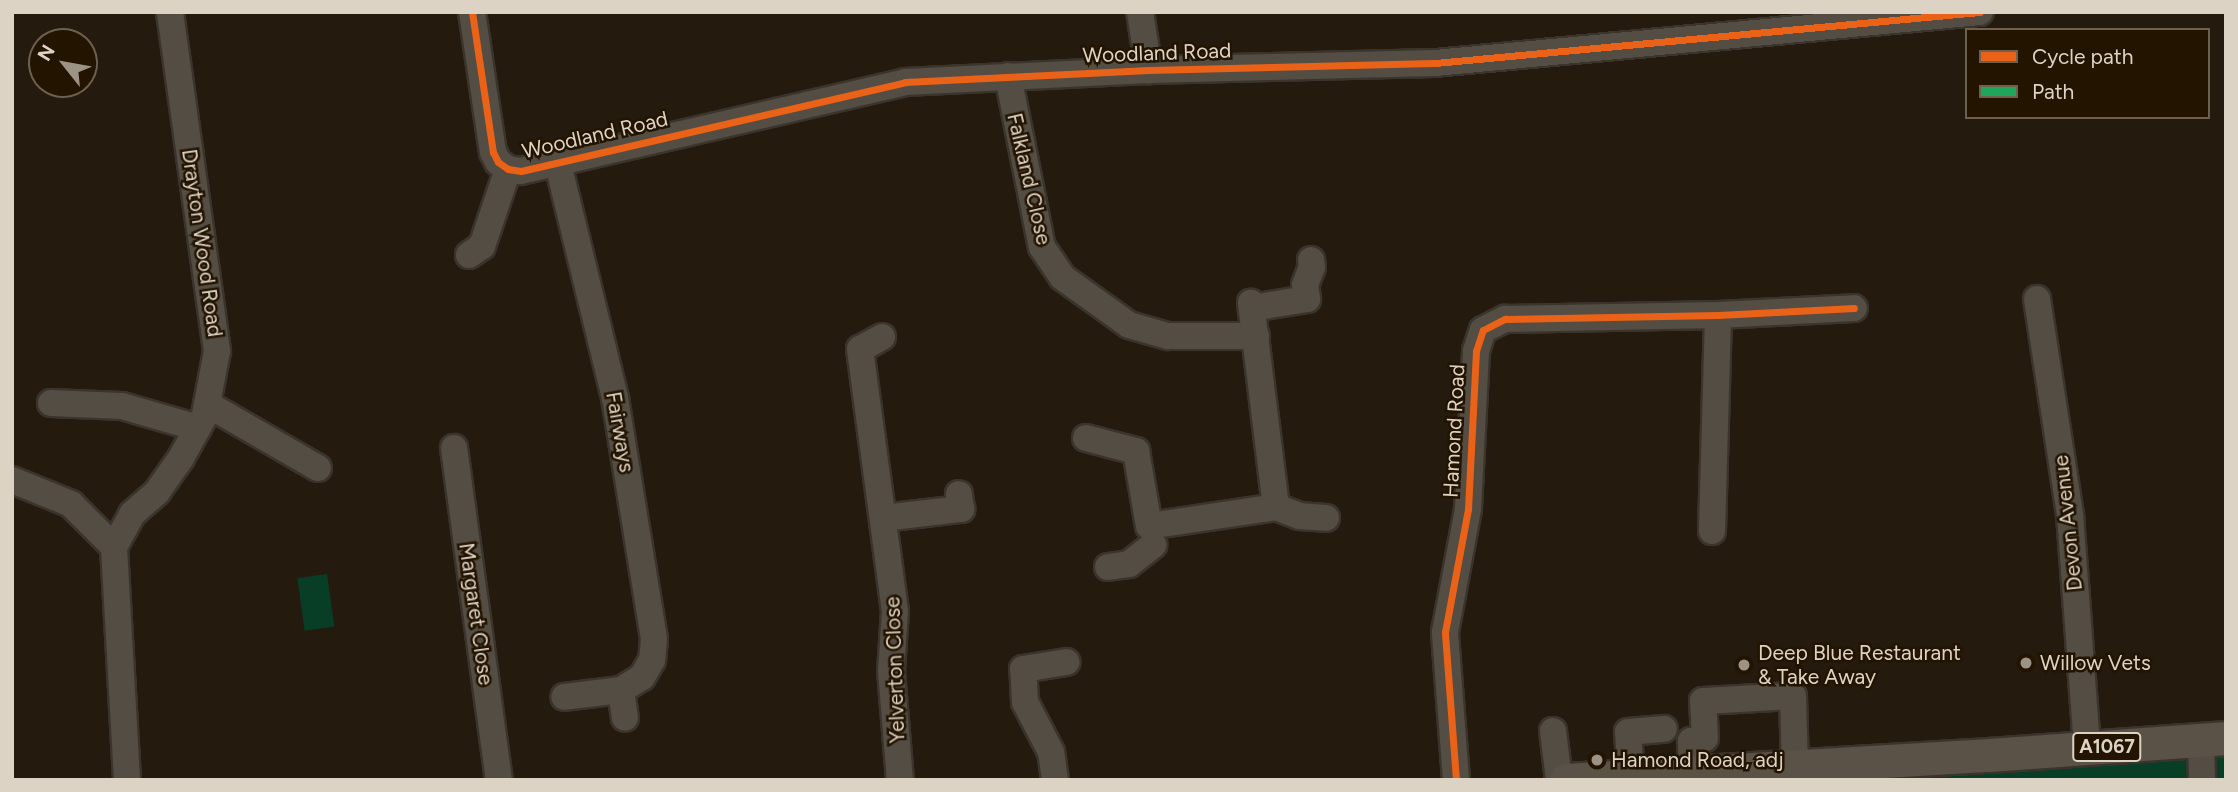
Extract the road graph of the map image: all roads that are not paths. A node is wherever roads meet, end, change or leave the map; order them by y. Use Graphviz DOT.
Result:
graph roads {
  1 [pos="170,12"];
  2 [pos="472,12"];
  3 [pos="1980,12"];
  4 [pos="1140,13"];
  5 [pos="1779,21"];
  6 [pos="1149,70"];
  7 [pos="1007,76"];
  8 [pos="558,164"];
  9 [pos="508,169"];
  10 [pos="470,255"];
  11 [pos="1311,260"];
  12 [pos="2037,299"];
  13 [pos="1854,308"];
  14 [pos="1718,315"];
  15 [pos="1256,336"];
  16 [pos="859,347"];
  17 [pos="51,403"];
  18 [pos="207,404"];
  19 [pos="198,428"];
  20 [pos="1086,438"];
  21 [pos="454,448"];
  22 [pos="318,468"];
  23 [pos="12,480"];
  24 [pos="1276,508"];
  25 [pos="961,509"];
  26 [pos="883,518"];
  27 [pos="1326,518"];
  28 [pos="1712,531"];
  29 [pos="1152,544"];
  30 [pos="114,547"];
  31 [pos="1108,567"];
  32 [pos="1066,662"];
  33 [pos="621,690"];
  34 [pos="564,697"];
  35 [pos="625,718"];
  36 [pos="1664,729"];
  37 [pos="1553,731"];
  38 [pos="2213,738"];
  39 [pos="2087,749"];
  40 [pos="1795,767"];
  41 [pos="1904,770"];
  42 [pos="1692,773"];
  43 [pos="1631,776"];
  44 [pos="127,780"];
  45 [pos="499,780"];
  46 [pos="900,780"];
  47 [pos="1055,780"];
  48 [pos="1456,780"];
  49 [pos="1559,780"];
  50 [pos="1566,780"];
  51 [pos="2202,780"];
  1 -- 18 [label="street, Drayton Wood Road"];
  2 -- 9 [label="street, Woodland Road"];
  3 -- 5 [label="street, Woodland Road"];
  4 -- 6 [label="street"];
  5 -- 6 [label="street, Woodland Road"];
  6 -- 7 [label="street, Woodland Road"];
  7 -- 8 [label="street, Woodland Road"];
  7 -- 15 [label="street, Falkland Close"];
  8 -- 9 [label="street, Woodland Road"];
  8 -- 33 [label="street, Fairways"];
  9 -- 10 [label="street"];
  11 -- 15 [label="street"];
  12 -- 39 [label="street, Devon Avenue"];
  13 -- 14 [label="street, Hamond Road"];
  14 -- 28 [label="street"];
  14 -- 48 [label="street, Hamond Road"];
  15 -- 24 [label="street"];
  16 -- 26 [label="street, Yelverton Close"];
  17 -- 19 [label="street"];
  18 -- 19 [label="street, Drayton Wood Road"];
  18 -- 22 [label="street"];
  19 -- 30 [label="street, Drayton Wood Road"];
  20 -- 29 [label="street"];
  21 -- 45 [label="street, Margaret Close"];
  23 -- 30 [label="street"];
  24 -- 27 [label="street"];
  24 -- 29 [label="street"];
  25 -- 26 [label="street"];
  26 -- 46 [label="street, Yelverton Close"];
  29 -- 31 [label="street"];
  30 -- 44 [label="street"];
  32 -- 47 [label="street"];
  33 -- 34 [label="street"];
  33 -- 35 [label="street"];
  36 -- 43 [label="street"];
  37 -- 49 [label="street"];
  38 -- 39 [label="main road, A1067"];
  38 -- 51 [label="street"];
  39 -- 41 [label="main road, A1067"];
  40 -- 41 [label="main road, A1067"];
  40 -- 42 [label="main road, A1067"];
  40 -- 42 [label="street"];
  42 -- 43 [label="main road, A1067"];
  43 -- 50 [label="main road, A1067"];
}
